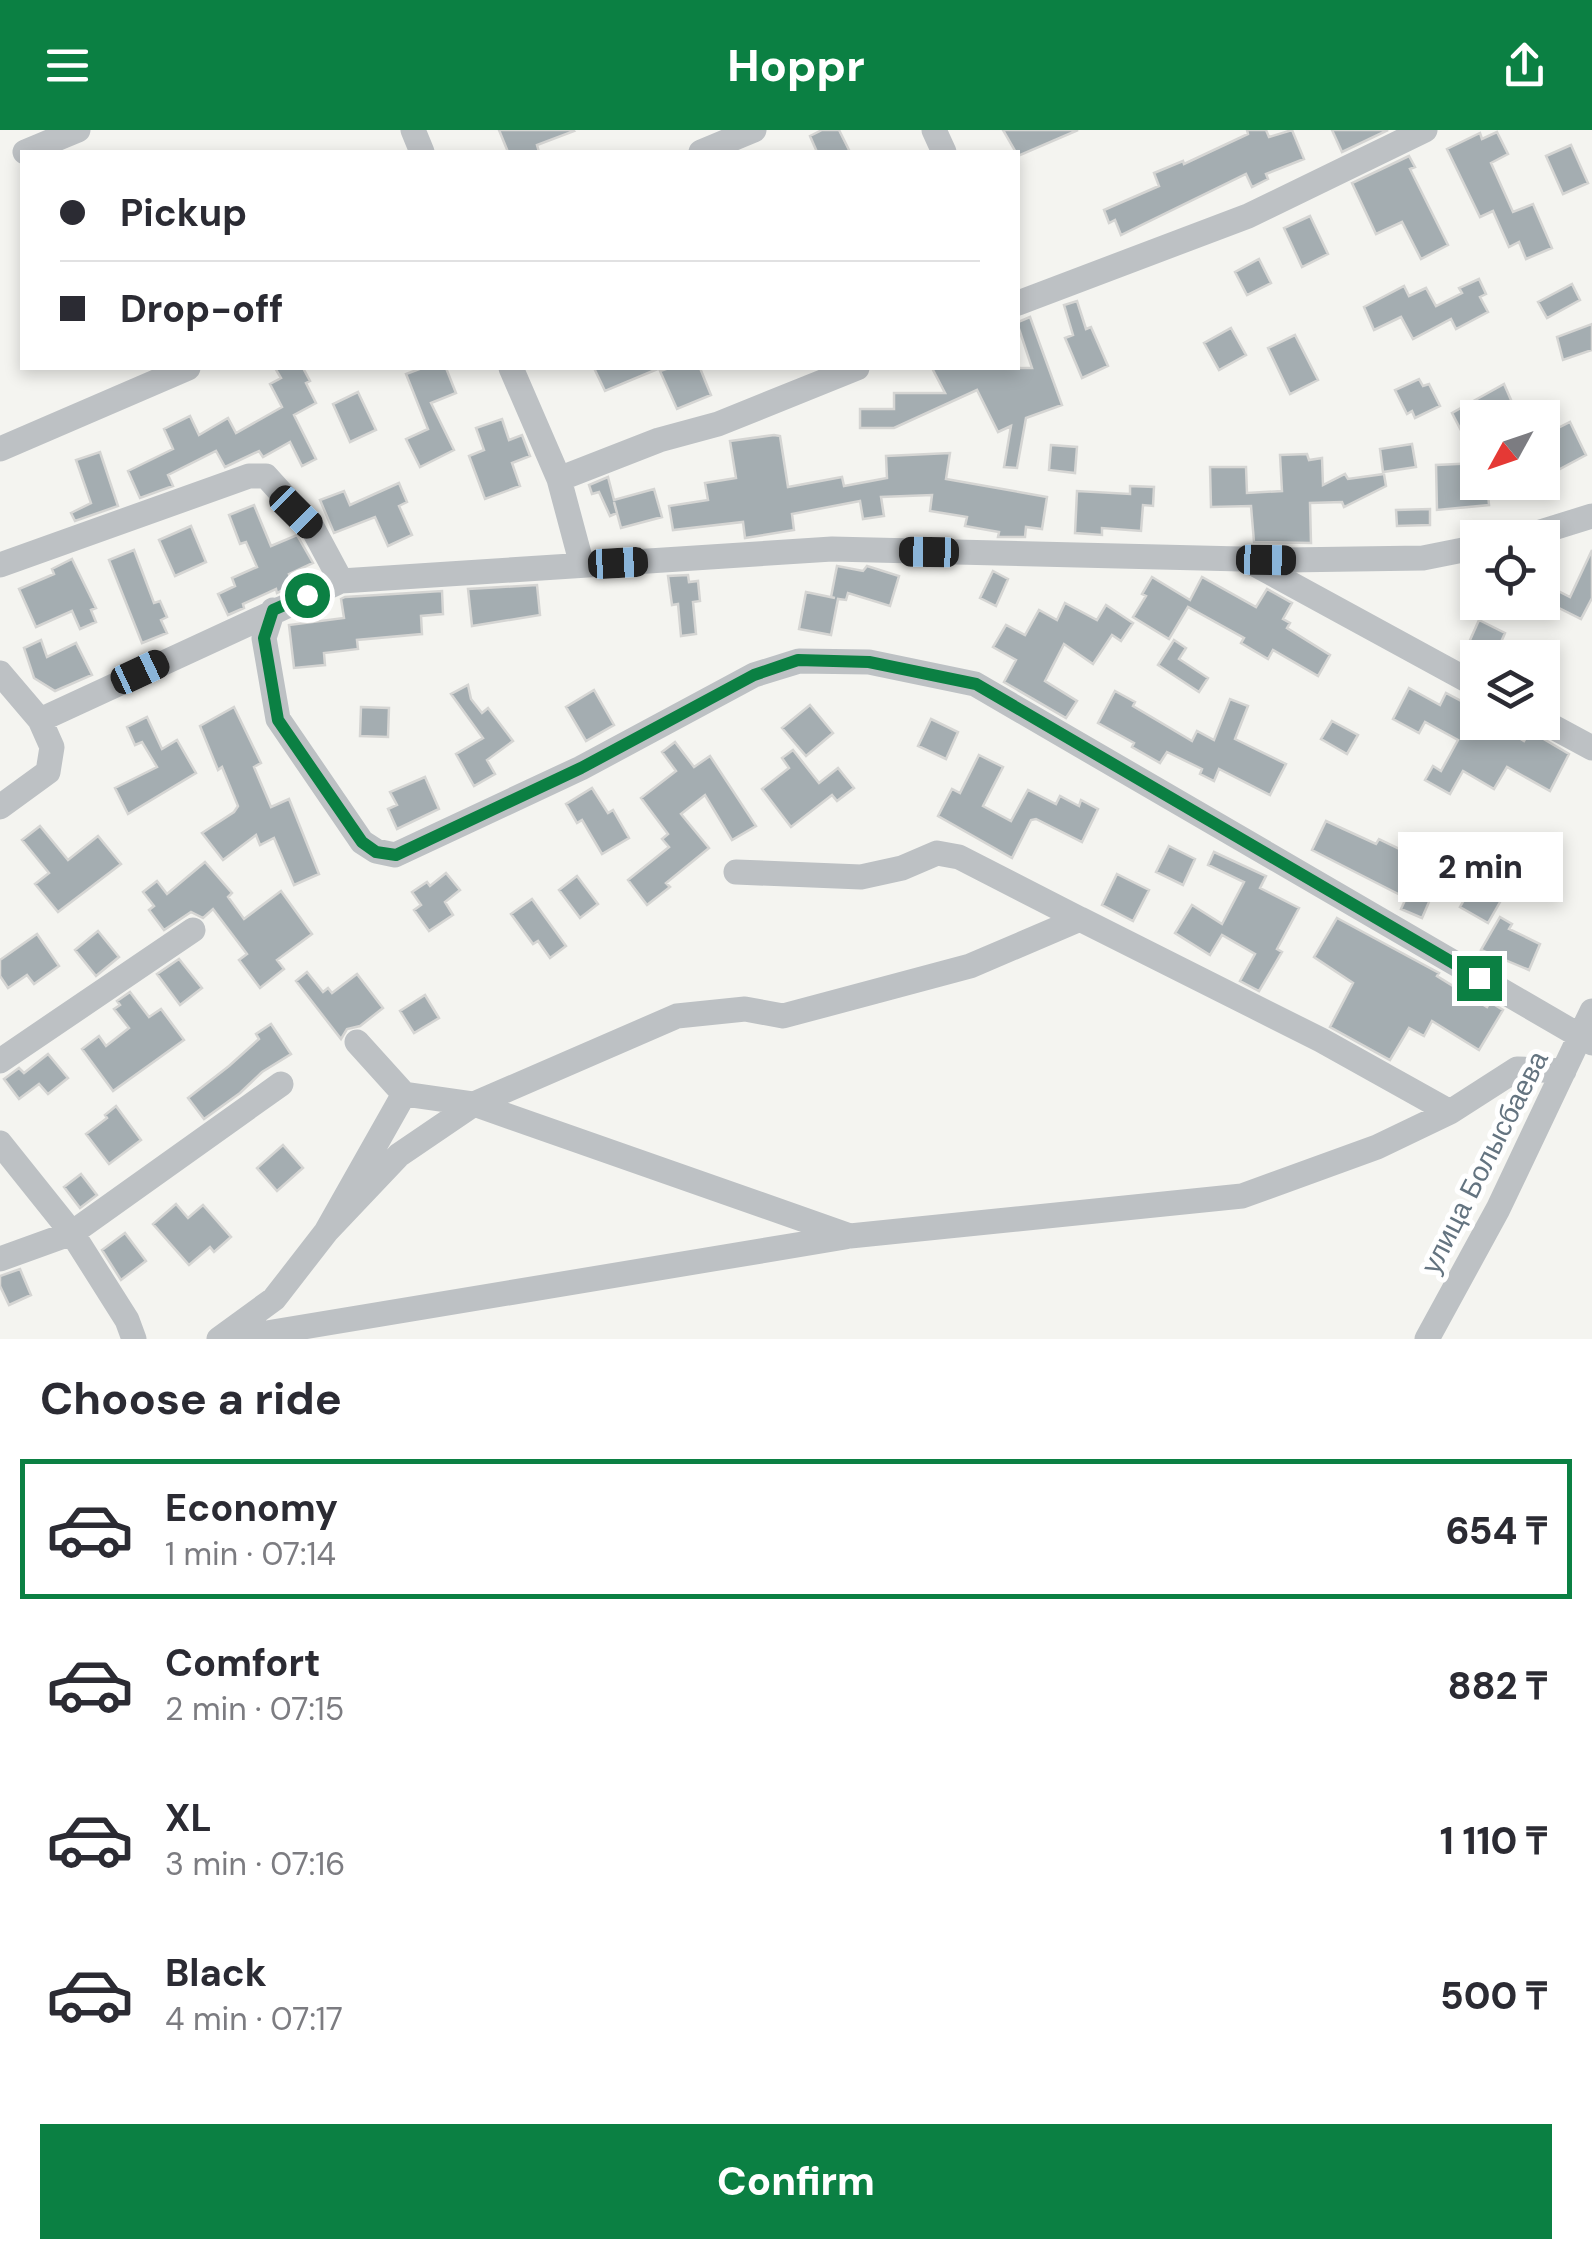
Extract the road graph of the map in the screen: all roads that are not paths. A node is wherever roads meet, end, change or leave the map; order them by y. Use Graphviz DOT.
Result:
graph roads {
  1 [pos="78,130"];
  2 [pos="754,130"];
  3 [pos="1425,130"];
  4 [pos="31,150"];
  5 [pos="706,150"];
  6 [pos="1020,302"];
  7 [pos="183,370"];
  8 [pos="512,370"];
  9 [pos="852,370"];
  10 [pos="0,448"];
  11 [pos="559,479"];
  12 [pos="1592,516"];
  13 [pos="1560,526"];
  14 [pos="1460,551"];
  15 [pos="1246,559"];
  16 [pos="0,565"];
  17 [pos="582,565"];
  18 [pos="341,580"];
  19 [pos="273,610"];
  20 [pos="0,673"];
  21 [pos="1460,676"];
  22 [pos="40,720"];
  23 [pos="1560,731"];
  24 [pos="1592,748"];
  25 [pos="0,807"];
  26 [pos="736,872"];
  27 [pos="1080,919"];
  28 [pos="193,930"];
  29 [pos="1592,1011"];
  30 [pos="1586,1040"];
  31 [pos="356,1042"];
  32 [pos="0,1060"];
  33 [pos="1564,1070"];
  34 [pos="281,1084"];
  35 [pos="404,1094"];
  36 [pos="474,1104"];
  37 [pos="1450,1112"];
  38 [pos="0,1143"];
  39 [pos="326,1232"];
  40 [pos="72,1234"];
  41 [pos="850,1236"];
  42 [pos="0,1259"];
  43 [pos="134,1339"];
  44 [pos="219,1339"];
  45 [pos="231,1339"];
  46 [pos="1427,1339"];
  1 -- 4 [label="street"];
  2 -- 5 [label="street"];
  3 -- 6 [label="street"];
  7 -- 10 [label="street"];
  8 -- 11 [label="street"];
  9 -- 11 [label="street"];
  11 -- 17 [label="street"];
  12 -- 13 [label="street"];
  14 -- 15 [label="street"];
  15 -- 17 [label="street"];
  15 -- 21 [label="street"];
  16 -- 18 [label="street"];
  17 -- 18 [label="street"];
  18 -- 19 [label="street"];
  19 -- 22 [label="street"];
  19 -- 30 [label="street"];
  20 -- 22 [label="street"];
  22 -- 25 [label="street"];
  23 -- 24 [label="street"];
  26 -- 27 [label="street"];
  27 -- 36 [label="street"];
  27 -- 37 [label="street"];
  28 -- 32 [label="street"];
  29 -- 30 [label="street, улица Болысбаева"];
  30 -- 33 [label="street, улица Болысбаева"];
  31 -- 35 [label="street"];
  33 -- 37 [label="street"];
  33 -- 46 [label="street, улица Болысбаева"];
  34 -- 40 [label="street"];
  35 -- 36 [label="street"];
  35 -- 39 [label="street"];
  36 -- 39 [label="street"];
  36 -- 41 [label="street"];
  37 -- 41 [label="street"];
  38 -- 40 [label="street"];
  39 -- 44 [label="street"];
  40 -- 42 [label="street"];
  40 -- 43 [label="street"];
  41 -- 45 [label="street"];
}
